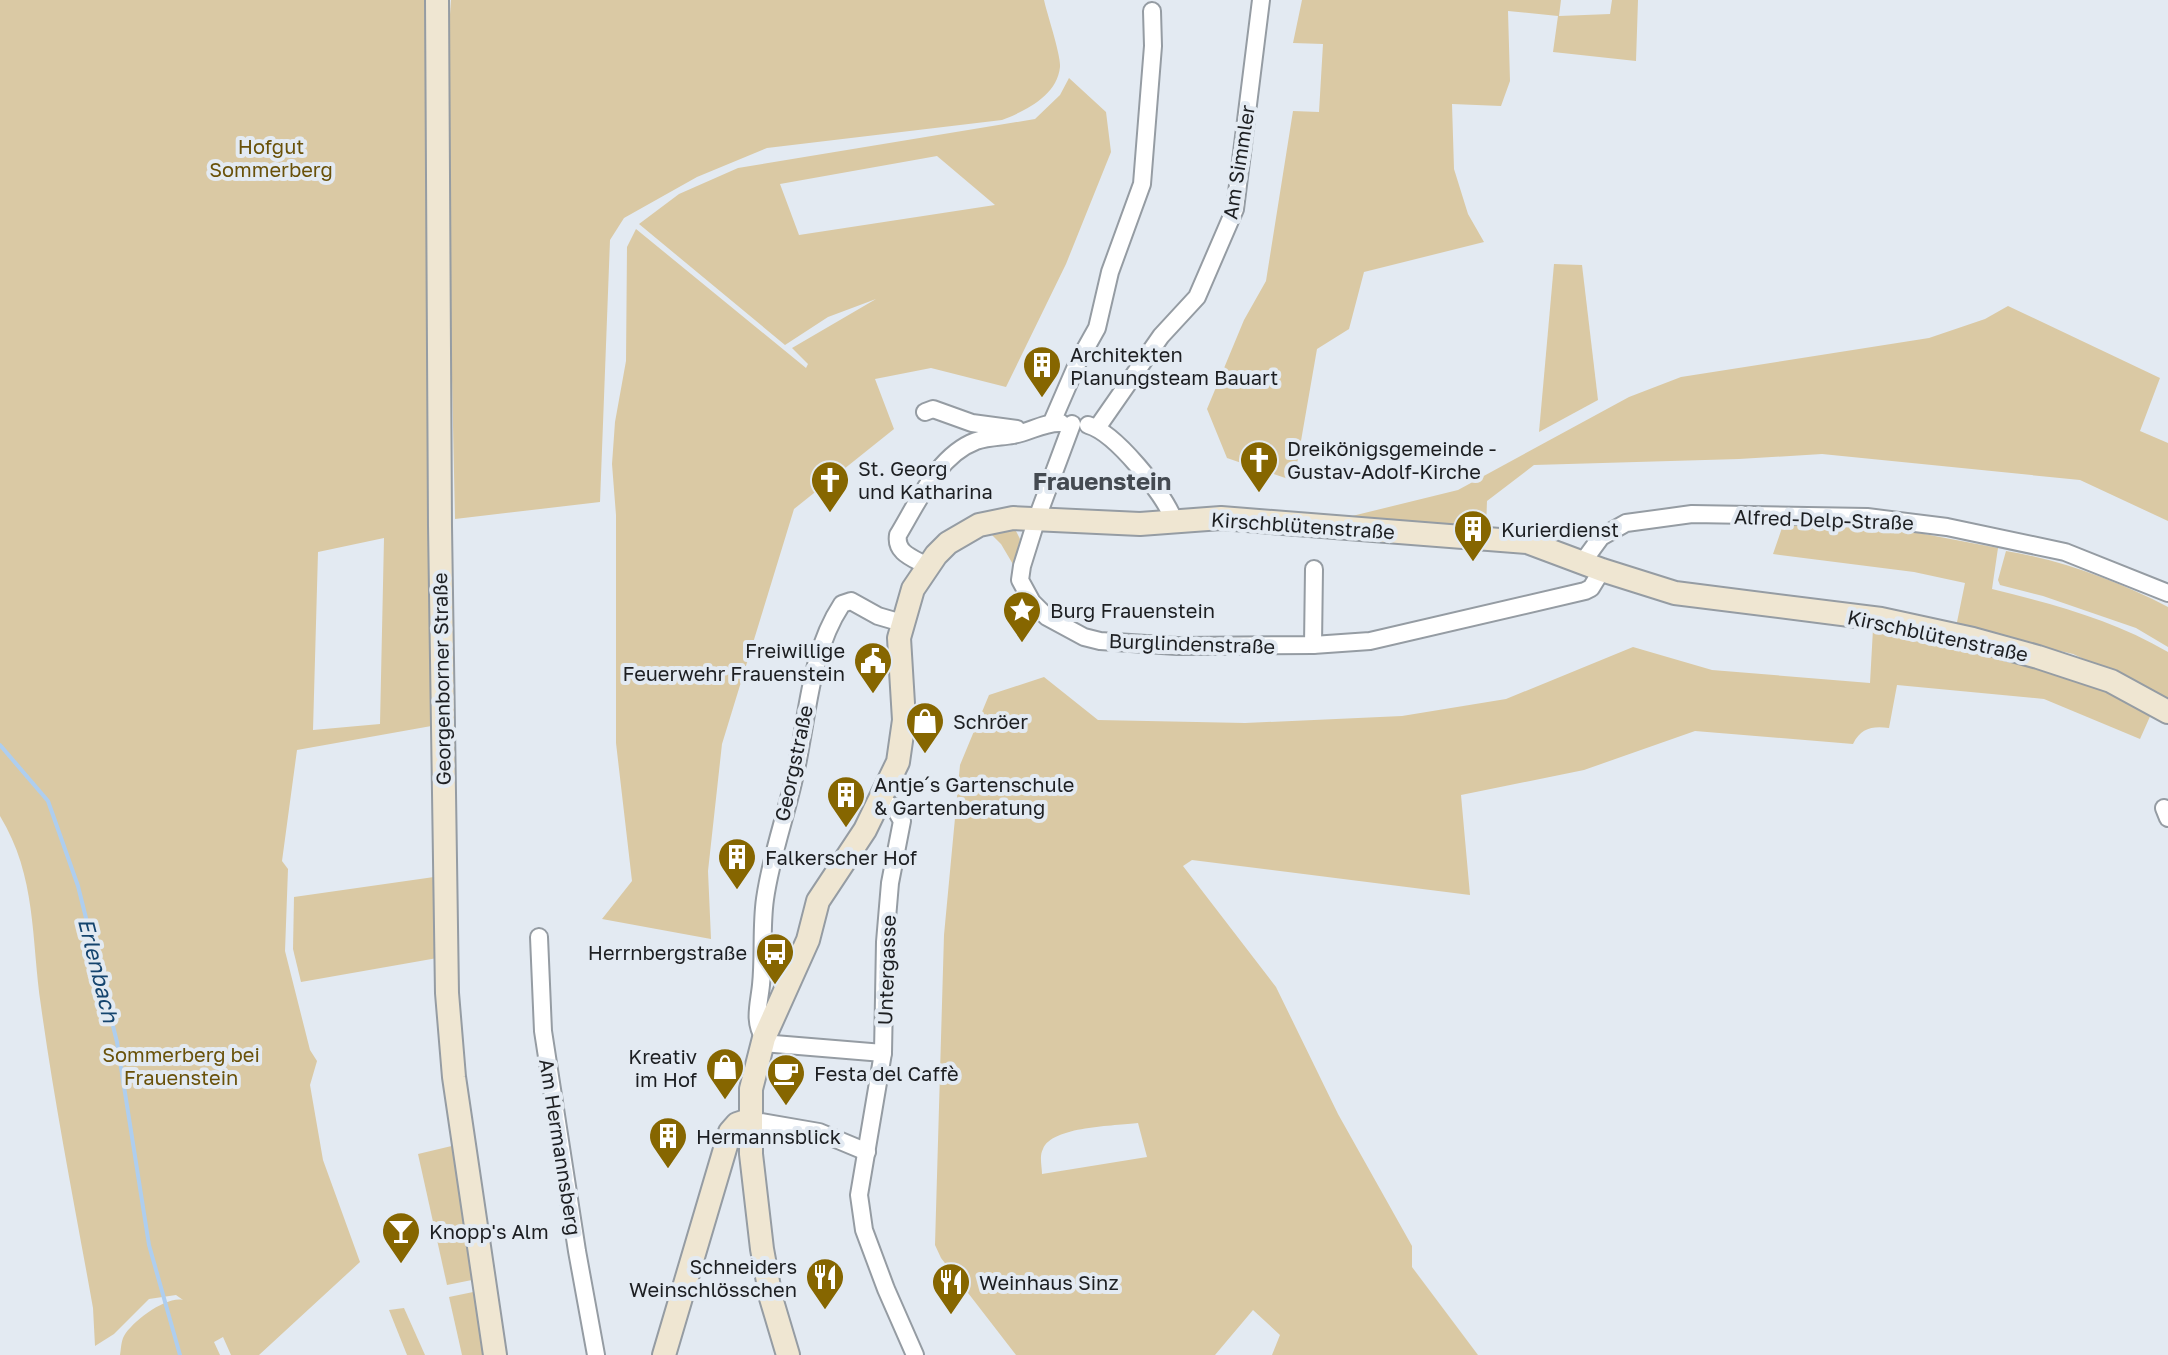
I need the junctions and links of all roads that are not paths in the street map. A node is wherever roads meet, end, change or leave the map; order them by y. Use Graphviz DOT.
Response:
graph roads {
  1 [pos="437,0"];
  2 [pos="1137,0"];
  3 [pos="1167,0"];
  4 [pos="1261,0"];
  5 [pos="1152,11"];
  6 [pos="925,412"];
  7 [pos="1052,422"];
  8 [pos="1072,424"];
  9 [pos="1097,428"];
  10 [pos="1026,431"];
  11 [pos="1037,518"];
  12 [pos="1174,520"];
  13 [pos="927,566"];
  14 [pos="1592,566"];
  15 [pos="1314,569"];
  16 [pos="2168,593"];
  17 [pos="902,623"];
  18 [pos="1313,645"];
  19 [pos="2168,712"];
  20 [pos="880,801"];
  21 [pos="539,937"];
  22 [pos="763,1041"];
  23 [pos="883,1053"];
  24 [pos="749,1120"];
  25 [pos="867,1152"];
  26 [pos="495,1355"];
  27 [pos="596,1355"];
  28 [pos="664,1355"];
  29 [pos="788,1355"];
  30 [pos="915,1355"];
  1 -- 26 [label="main road, Georgenborner Straße"];
  2 -- 5 [label="street"];
  3 -- 5 [label="street"];
  4 -- 9 [label="street, Am Simmler"];
  5 -- 7 [label="street"];
  6 -- 10 [label="street"];
  7 -- 8 [label="street"];
  7 -- 10 [label="street"];
  8 -- 9 [label="street"];
  8 -- 11 [label="street, Burglindenstraße"];
  9 -- 12 [label="street"];
  10 -- 13 [label="street"];
  11 -- 12 [label="main road, Kirschblütenstraße"];
  11 -- 13 [label="main road, Kirschblütenstraße"];
  11 -- 18 [label="street, Burglindenstraße"];
  12 -- 14 [label="main road, Kirschblütenstraße"];
  13 -- 17 [label="main road, Kirschblütenstraße"];
  14 -- 16 [label="street, Alfred-Delp-Straße"];
  14 -- 18 [label="street, Burglindenstraße"];
  14 -- 19 [label="main road, Kirschblütenstraße"];
  15 -- 18 [label="street"];
  17 -- 20 [label="main road, Kirschblütenstraße"];
  17 -- 22 [label="street, Georgstraße"];
  20 -- 22 [label="main road, Kirschblütenstraße"];
  20 -- 23 [label="street, Untergasse"];
  21 -- 27 [label="street, Am Hermannsberg"];
  22 -- 23 [label="street"];
  22 -- 24 [label="main road, Kirschblütenstraße"];
  23 -- 25 [label="street, Untergasse"];
  24 -- 25 [label="street"];
  24 -- 28 [label="main road"];
  24 -- 29 [label="main road, Kirschblütenstraße"];
  25 -- 30 [label="street"];
}
